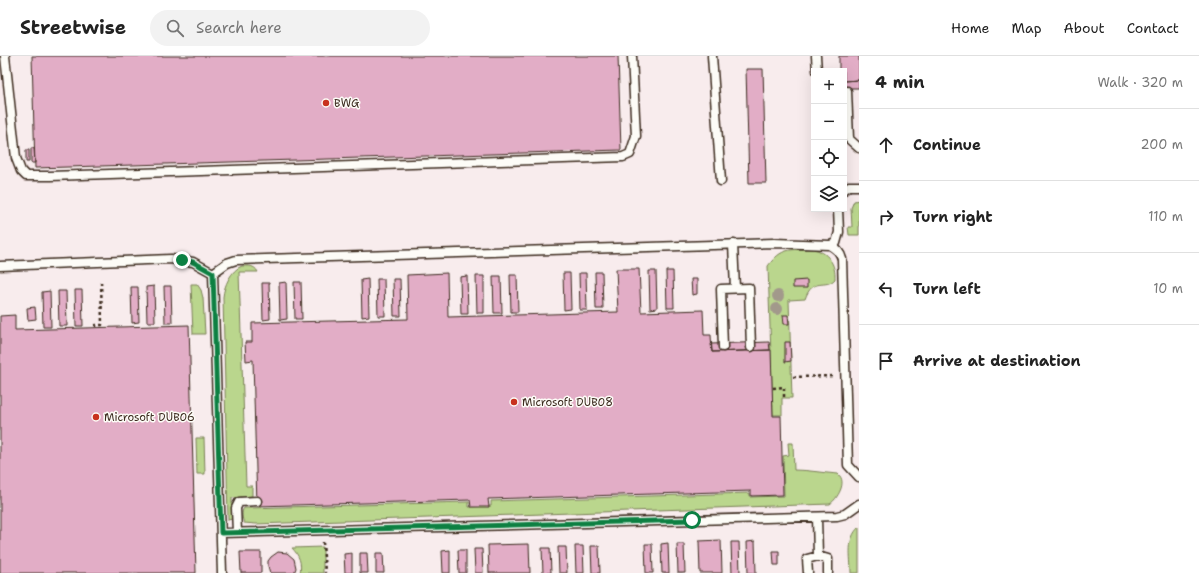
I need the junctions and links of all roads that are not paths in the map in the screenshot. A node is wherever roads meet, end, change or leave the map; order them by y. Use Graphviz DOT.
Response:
graph roads {
  1 [pos="4,56"];
  2 [pos="632,56"];
  3 [pos="712,56"];
  4 [pos="816,56"];
  5 [pos="817,68"];
  6 [pos="847,92"];
  7 [pos="859,148"];
  8 [pos="721,181"];
  9 [pos="859,186"];
  10 [pos="847,188"];
  11 [pos="838,212"];
  12 [pos="733,244"];
  13 [pos="830,245"];
  14 [pos="0,266"];
  15 [pos="213,273"];
  16 [pos="735,288"];
  17 [pos="751,347"];
  18 [pos="723,348"];
  19 [pos="859,477"];
  20 [pos="257,501"];
  21 [pos="859,504"];
  22 [pos="817,517"];
  23 [pos="237,532"];
  24 [pos="221,533"];
  25 [pos="818,556"];
  26 [pos="222,573"];
  27 [pos="808,573"];
  28 [pos="828,573"];
  1 -- 2 [label="lane"];
  3 -- 8 [label="lane"];
  4 -- 5 [label="lane"];
  6 -- 7 [label="lane"];
  9 -- 10 [label="lane"];
  11 -- 13 [label="lane"];
  12 -- 13 [label="lane"];
  12 -- 15 [label="lane"];
  12 -- 16 [label="lane"];
  13 -- 19 [label="lane"];
  14 -- 15 [label="lane"];
  15 -- 24 [label="lane"];
  16 -- 17 [label="lane"];
  16 -- 18 [label="lane"];
  20 -- 23 [label="lane"];
  21 -- 22 [label="lane"];
  22 -- 23 [label="lane"];
  22 -- 25 [label="lane"];
  23 -- 24 [label="lane"];
  24 -- 26 [label="lane"];
  25 -- 27 [label="lane"];
  25 -- 28 [label="lane"];
}
